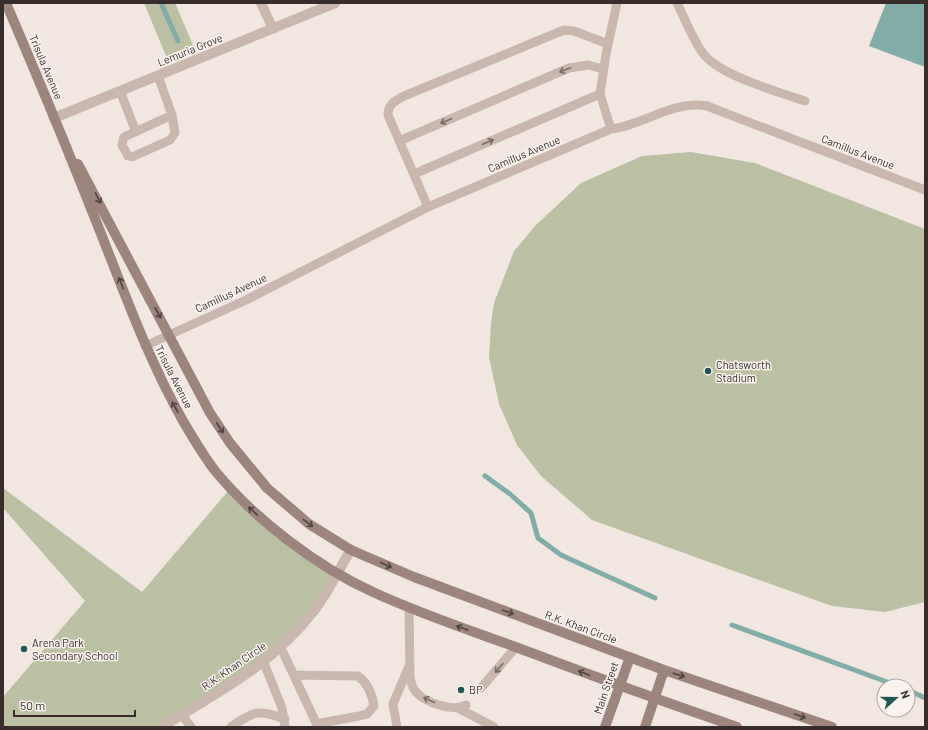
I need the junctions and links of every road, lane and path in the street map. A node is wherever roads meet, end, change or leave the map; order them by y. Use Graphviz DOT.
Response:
graph roads {
  1 [pos="6,3"];
  2 [pos="261,3"];
  3 [pos="335,3"];
  4 [pos="617,3"];
  5 [pos="677,3"];
  6 [pos="273,29"];
  7 [pos="608,44"];
  8 [pos="603,69"];
  9 [pos="158,76"];
  10 [pos="120,92"];
  11 [pos="600,94"];
  12 [pos="806,101"];
  13 [pos="172,115"];
  14 [pos="54,118"];
  15 [pos="611,129"];
  16 [pos="136,132"];
  17 [pos="64,141"];
  18 [pos="399,141"];
  19 [pos="414,174"];
  20 [pos="925,190"];
  21 [pos="428,207"];
  22 [pos="170,334"];
  23 [pos="145,346"];
  24 [pos="350,550"];
  25 [pos="336,573"];
  26 [pos="409,608"];
  27 [pos="516,647"];
  28 [pos="281,648"];
  29 [pos="630,657"];
  30 [pos="264,663"];
  31 [pos="410,663"];
  32 [pos="664,670"];
  33 [pos="294,675"];
  34 [pos="621,687"];
  35 [pos="481,688"];
  36 [pos="655,698"];
  37 [pos="182,715"];
  38 [pos="285,723"];
  39 [pos="317,725"];
  40 [pos="163,727"];
  41 [pos="191,727"];
  42 [pos="231,727"];
  43 [pos="397,727"];
  44 [pos="494,727"];
  45 [pos="605,727"];
  46 [pos="645,727"];
  47 [pos="736,727"];
  48 [pos="832,727"];
  1 -- 14 [label="street, Trisula Avenue"];
  2 -- 6 [label="street"];
  3 -- 6 [label="street, Lemuria Grove"];
  4 -- 7 [label="lane"];
  5 -- 12 [label="lane"];
  6 -- 9 [label="street, Lemuria Grove"];
  7 -- 8 [label="lane"];
  7 -- 18 [label="lane"];
  8 -- 11 [label="lane"];
  8 -- 18 [label="lane, one-way"];
  9 -- 10 [label="street, Lemuria Grove"];
  9 -- 13 [label="lane"];
  10 -- 14 [label="street, Lemuria Grove"];
  10 -- 16 [label="lane"];
  11 -- 15 [label="lane"];
  19 -- 11 [label="lane, one-way"];
  13 -- 16 [label="lane"];
  13 -- 16 [label="lane"];
  14 -- 17 [label="street, Trisula Avenue"];
  15 -- 20 [label="lane, Camillus Avenue"];
  15 -- 21 [label="lane, Camillus Avenue"];
  17 -- 22 [label="street, Trisula Avenue, one-way"];
  23 -- 17 [label="street, Trisula Avenue, one-way"];
  18 -- 19 [label="lane"];
  19 -- 21 [label="lane"];
  21 -- 22 [label="lane, Camillus Avenue"];
  22 -- 23 [label="lane, Camillus Avenue"];
  22 -- 24 [label="street, Trisula Avenue, one-way"];
  25 -- 23 [label="street, Trisula Avenue, one-way"];
  24 -- 25 [label="street, R.K. Khan Circle"];
  24 -- 29 [label="street, R.K. Khan Circle, one-way"];
  25 -- 26 [label="street"];
  25 -- 28 [label="street, R.K. Khan Circle"];
  27 -- 26 [label="street, one-way"];
  26 -- 31 [label="lane"];
  34 -- 27 [label="street, one-way"];
  27 -- 35 [label="lane, one-way"];
  28 -- 30 [label="street, R.K. Khan Circle"];
  28 -- 33 [label="lane"];
  29 -- 32 [label="street, R.K. Khan Circle"];
  29 -- 34 [label="street, Main Street"];
  30 -- 37 [label="street, R.K. Khan Circle"];
  30 -- 38 [label="lane"];
  31 -- 43 [label="lane"];
  44 -- 31 [label="lane, one-way"];
  32 -- 36 [label="street"];
  32 -- 48 [label="street, R.K. Khan Circle, one-way"];
  33 -- 39 [label="lane"];
  33 -- 39 [label="lane"];
  34 -- 36 [label="street"];
  34 -- 45 [label="street, Main Street"];
  36 -- 46 [label="street"];
  36 -- 47 [label="street"];
  37 -- 40 [label="street, R.K. Khan Circle"];
  37 -- 41 [label="lane"];
  38 -- 42 [label="lane"];
}
